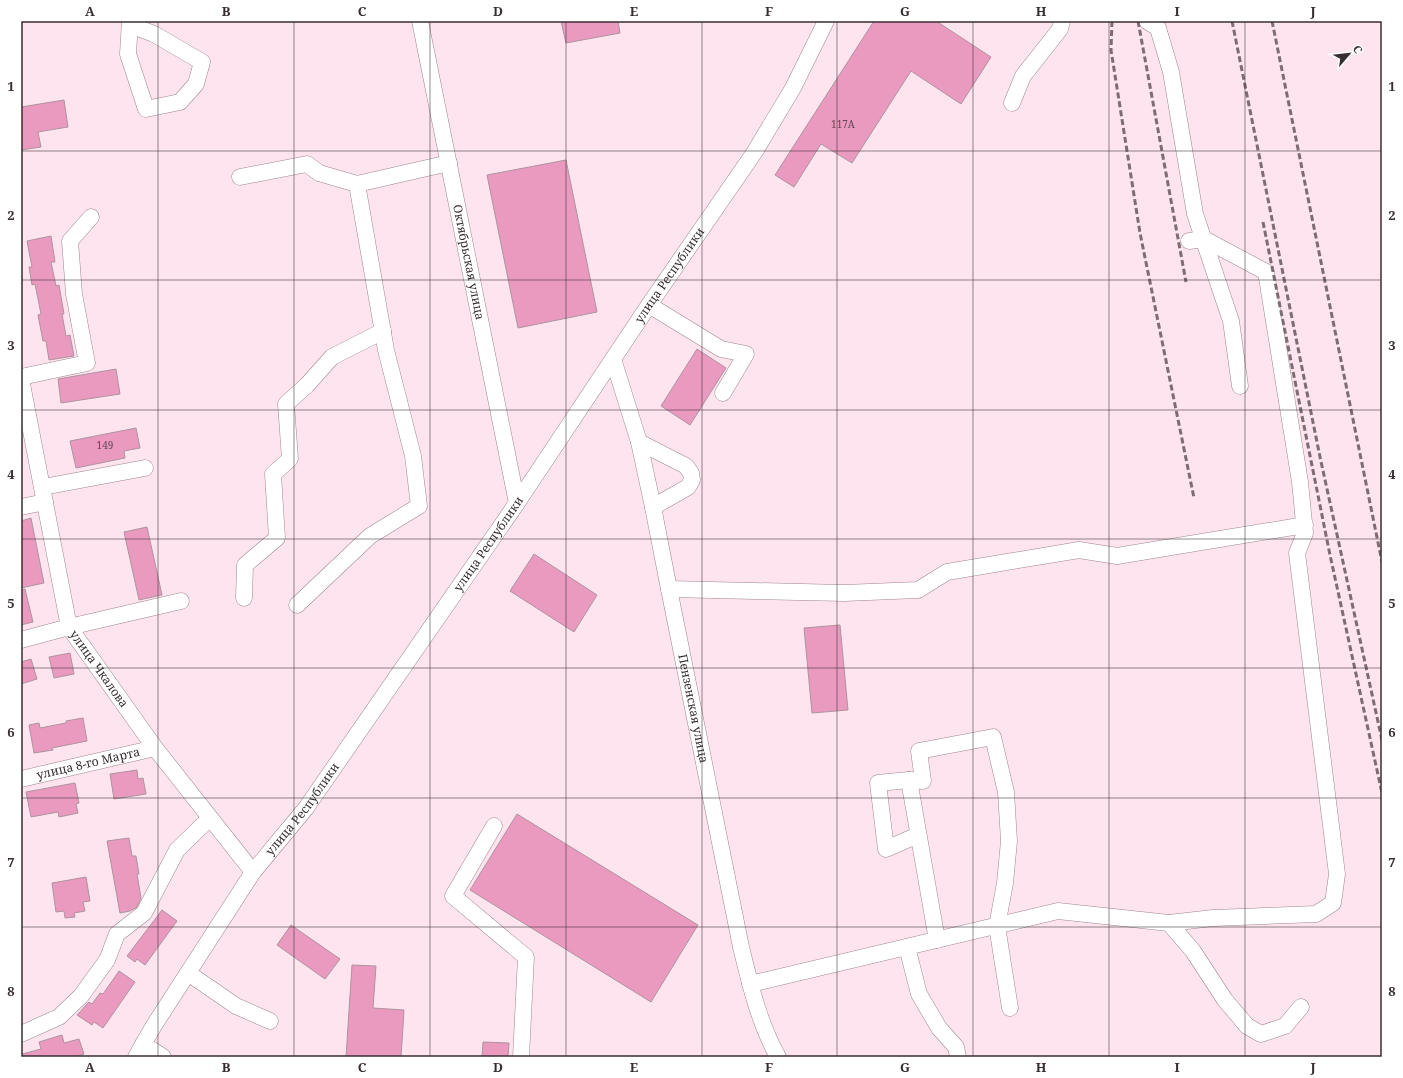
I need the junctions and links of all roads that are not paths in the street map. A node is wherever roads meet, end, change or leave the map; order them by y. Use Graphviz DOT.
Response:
graph roads {
  1 [pos="420,21"];
  2 [pos="826,21"];
  3 [pos="1062,21"];
  4 [pos="1147,21"];
  5 [pos="130,23"];
  6 [pos="1012,103"];
  7 [pos="449,163"];
  8 [pos="240,177"];
  9 [pos="357,184"];
  10 [pos="91,217"];
  11 [pos="1196,240"];
  12 [pos="649,305"];
  13 [pos="383,332"];
  14 [pos="613,360"];
  15 [pos="21,378"];
  16 [pos="1240,386"];
  17 [pos="722,393"];
  18 [pos="639,442"];
  19 [pos="145,468"];
  20 [pos="44,494"];
  21 [pos="517,503"];
  22 [pos="21,507"];
  23 [pos="653,507"];
  24 [pos="1304,525"];
  25 [pos="669,589"];
  26 [pos="244,598"];
  27 [pos="181,601"];
  28 [pos="297,605"];
  29 [pos="70,627"];
  30 [pos="21,640"];
  31 [pos="155,748"];
  32 [pos="21,779"];
  33 [pos="908,780"];
  34 [pos="210,818"];
  35 [pos="494,826"];
  36 [pos="918,835"];
  37 [pos="253,872"];
  38 [pos="1169,923"];
  39 [pos="997,926"];
  40 [pos="937,940"];
  41 [pos="907,947"];
  42 [pos="188,973"];
  43 [pos="750,984"];
  44 [pos="1301,1007"];
  45 [pos="1010,1008"];
  46 [pos="270,1021"];
  47 [pos="21,1034"];
  48 [pos="139,1051"];
  49 [pos="163,1057"];
  50 [pos="520,1057"];
  51 [pos="778,1057"];
  52 [pos="958,1057"];
  1 -- 7 [label="street, Октябрьская улица"];
  2 -- 12 [label="street, улица Республики"];
  3 -- 6 [label="street"];
  4 -- 11 [label="street"];
  5 -- 5 [label="street"];
  7 -- 9 [label="street"];
  7 -- 21 [label="street, Октябрьская улица"];
  8 -- 9 [label="street"];
  9 -- 13 [label="street"];
  10 -- 15 [label="street"];
  11 -- 16 [label="street"];
  11 -- 24 [label="street"];
  12 -- 14 [label="street, улица Республики"];
  12 -- 17 [label="street"];
  13 -- 26 [label="street"];
  13 -- 28 [label="street"];
  14 -- 18 [label="street, Пензенская улица"];
  14 -- 21 [label="street, улица Республики"];
  15 -- 20 [label="street, улица Чкалова"];
  18 -- 23 [label="street, Пензенская улица"];
  18 -- 23 [label="street"];
  19 -- 20 [label="street"];
  20 -- 22 [label="street"];
  20 -- 29 [label="street, улица Чкалова"];
  21 -- 37 [label="street, улица Республики"];
  23 -- 25 [label="street, Пензенская улица"];
  24 -- 25 [label="street"];
  24 -- 38 [label="street"];
  25 -- 43 [label="street, Пензенская улица"];
  27 -- 29 [label="street"];
  29 -- 30 [label="street"];
  29 -- 31 [label="street, улица Чкалова"];
  31 -- 32 [label="street, улица 8-го Марта"];
  31 -- 34 [label="street, улица Чкалова"];
  33 -- 36 [label="street"];
  33 -- 36 [label="street"];
  33 -- 39 [label="street"];
  34 -- 37 [label="street, улица Чкалова"];
  34 -- 47 [label="street"];
  35 -- 50 [label="street"];
  36 -- 40 [label="street"];
  37 -- 42 [label="street, улица Республики"];
  38 -- 39 [label="street"];
  38 -- 44 [label="street"];
  39 -- 40 [label="street"];
  39 -- 45 [label="street"];
  40 -- 41 [label="street"];
  41 -- 43 [label="street"];
  41 -- 52 [label="street"];
  42 -- 46 [label="street"];
  42 -- 48 [label="street, улица Республики"];
  43 -- 51 [label="street, Пензенская улица"];
  48 -- 49 [label="street"];
}
